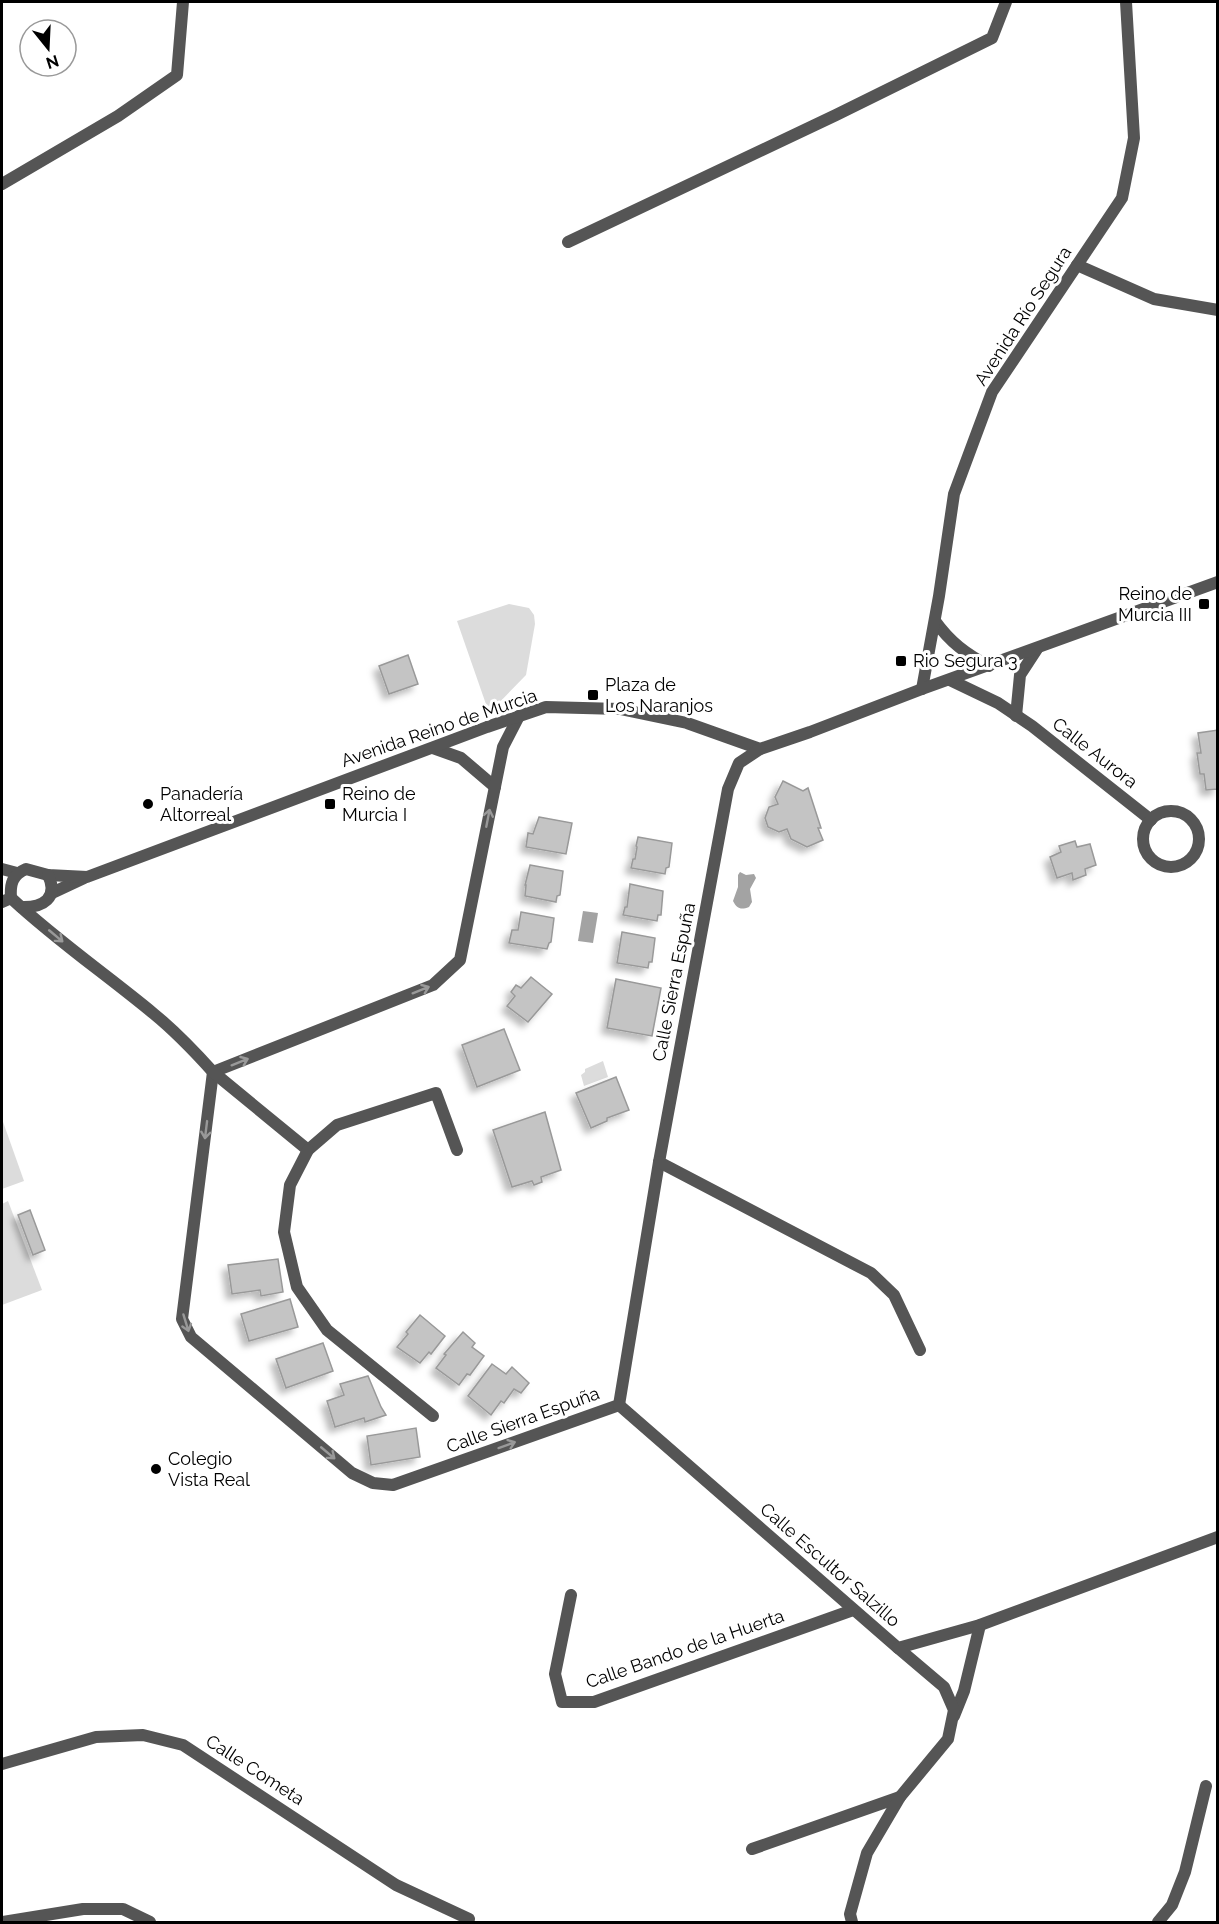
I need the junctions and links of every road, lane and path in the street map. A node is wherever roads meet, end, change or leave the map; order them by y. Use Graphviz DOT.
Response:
graph roads {
  1 [pos="183,2"];
  2 [pos="1006,2"];
  3 [pos="1126,2"];
  4 [pos="2,184"];
  5 [pos="568,242"];
  6 [pos="1077,265"];
  7 [pos="1218,310"];
  8 [pos="1218,582"];
  9 [pos="935,621"];
  10 [pos="1037,649"];
  11 [pos="989,666"];
  12 [pos="950,681"];
  13 [pos="922,689"];
  14 [pos="519,716"];
  15 [pos="1016,716"];
  16 [pos="433,748"];
  17 [pos="760,749"];
  18 [pos="495,787"];
  19 [pos="1151,820"];
  20 [pos="2,869"];
  21 [pos="17,873"];
  22 [pos="48,875"];
  23 [pos="87,877"];
  24 [pos="52,892"];
  25 [pos="6,900"];
  26 [pos="21,907"];
  27 [pos="213,1072"];
  28 [pos="308,1150"];
  29 [pos="458,1150"];
  30 [pos="659,1162"];
  31 [pos="920,1350"];
  32 [pos="619,1406"];
  33 [pos="433,1416"];
  34 [pos="1218,1538"];
  35 [pos="572,1594"];
  36 [pos="853,1610"];
  37 [pos="980,1625"];
  38 [pos="898,1648"];
  39 [pos="951,1722"];
  40 [pos="2,1764"];
  41 [pos="1206,1786"];
  42 [pos="900,1797"];
  43 [pos="752,1849"];
  44 [pos="469,1919"];
  45 [pos="3,1923"];
  46 [pos="150,1923"];
  47 [pos="852,1923"];
  48 [pos="1158,1923"];
  1 -- 4 [label="street"];
  2 -- 5 [label="street"];
  3 -- 6 [label="street, Avenida Río Segura"];
  6 -- 7 [label="street"];
  6 -- 9 [label="street, Avenida Río Segura"];
  8 -- 10 [label="street"];
  9 -- 11 [label="street"];
  9 -- 13 [label="street, Avenida Río Segura"];
  10 -- 11 [label="street"];
  10 -- 15 [label="street"];
  11 -- 12 [label="street"];
  12 -- 13 [label="street"];
  12 -- 15 [label="street, Calle Aurora"];
  13 -- 17 [label="street"];
  14 -- 16 [label="street, Avenida Reino de Murcia"];
  14 -- 17 [label="street, Avenida Reino de Murcia"];
  14 -- 18 [label="street"];
  15 -- 19 [label="street, Calle Aurora"];
  16 -- 18 [label="street"];
  16 -- 23 [label="street, Avenida Reino de Murcia"];
  17 -- 30 [label="street, Calle Sierra Espuña"];
  27 -- 18 [label="street, one-way"];
  19 -- 19 [label="street"];
  20 -- 21 [label="street, Avenida Reino de Murcia"];
  21 -- 22 [label="street, Avenida Reino de Murcia"];
  21 -- 25 [label="street"];
  22 -- 23 [label="street, Avenida Reino de Murcia"];
  22 -- 24 [label="street"];
  23 -- 24 [label="street, Avenida Reino de Murcia"];
  24 -- 26 [label="street, Avenida Reino de Murcia"];
  25 -- 26 [label="street"];
  26 -- 27 [label="street, one-way"];
  27 -- 28 [label="street"];
  27 -- 32 [label="street, Calle Sierra Espuña, one-way"];
  28 -- 29 [label="street"];
  28 -- 33 [label="street"];
  30 -- 31 [label="street"];
  30 -- 32 [label="street, Calle Sierra Espuña"];
  32 -- 36 [label="street, Calle Escultor Salzillo"];
  34 -- 37 [label="street, Calle Escultor Salzillo"];
  35 -- 36 [label="street, Calle Bando de la Huerta"];
  36 -- 38 [label="street, Calle Escultor Salzillo"];
  37 -- 38 [label="street, Calle Escultor Salzillo"];
  37 -- 39 [label="street"];
  38 -- 39 [label="street"];
  39 -- 42 [label="street"];
  40 -- 44 [label="street, Calle Cometa"];
  41 -- 48 [label="street"];
  42 -- 43 [label="street"];
  42 -- 47 [label="street"];
  45 -- 46 [label="street"];
}
